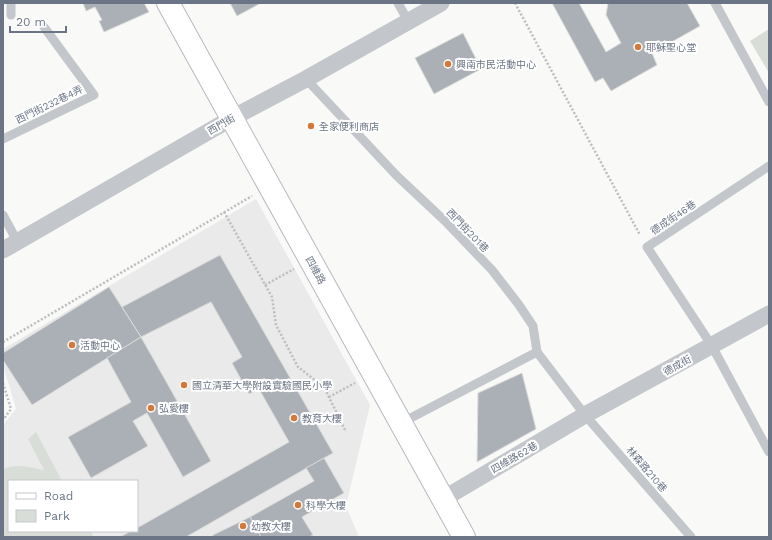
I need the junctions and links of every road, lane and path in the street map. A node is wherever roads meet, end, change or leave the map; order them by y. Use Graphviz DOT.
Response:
graph roads {
  1 [pos="11,3"];
  2 [pos="168,3"];
  3 [pos="398,3"];
  4 [pos="441,3"];
  5 [pos="515,3"];
  6 [pos="714,3"];
  7 [pos="11,15"];
  8 [pos="408,21"];
  9 [pos="44,27"];
  10 [pos="306,79"];
  11 [pos="769,102"];
  12 [pos="232,118"];
  13 [pos="3,139"];
  14 [pos="769,166"];
  15 [pos="269,185"];
  16 [pos="224,212"];
  17 [pos="3,215"];
  18 [pos="10,246"];
  19 [pos="647,247"];
  20 [pos="310,260"];
  21 [pos="265,285"];
  22 [pos="769,314"];
  23 [pos="3,342"];
  24 [pos="712,346"];
  25 [pos="537,352"];
  26 [pos="373,373"];
  27 [pos="3,383"];
  28 [pos="329,397"];
  29 [pos="585,415"];
  30 [pos="3,420"];
  31 [pos="400,423"];
  32 [pos="346,432"];
  33 [pos="769,452"];
  34 [pos="442,499"];
  35 [pos="464,537"];
  36 [pos="691,537"];
  1 -- 7 [label="lane"];
  2 -- 12 [label="street, 四維路"];
  3 -- 8 [label="lane"];
  4 -- 8 [label="street, 西門街"];
  5 -- 19 [label="path"];
  6 -- 11 [label="lane"];
  8 -- 10 [label="street, 西門街"];
  9 -- 13 [label="lane, 西門街232巷4弄"];
  10 -- 12 [label="street, 西門街"];
  10 -- 25 [label="lane, 西門街201巷"];
  12 -- 15 [label="street, 四維路"];
  12 -- 18 [label="street, 西門街"];
  14 -- 19 [label="lane, 德成街46巷"];
  15 -- 16 [label="path"];
  15 -- 20 [label="street, 四維路"];
  16 -- 21 [label="path"];
  16 -- 23 [label="path"];
  17 -- 18 [label="lane"];
  19 -- 24 [label="lane, 德成街46巷"];
  20 -- 21 [label="path"];
  20 -- 26 [label="street, 四維路"];
  21 -- 28 [label="path"];
  22 -- 24 [label="street, 德成街"];
  24 -- 29 [label="street, 德成街"];
  24 -- 33 [label="lane, 德成街46巷"];
  25 -- 29 [label="lane, 西門街201巷"];
  25 -- 31 [label="lane"];
  26 -- 28 [label="path"];
  26 -- 31 [label="street, 四維路"];
  27 -- 30 [label="path"];
  28 -- 32 [label="path"];
  29 -- 34 [label="street, 四維路62巷"];
  29 -- 36 [label="lane, 林森路210巷"];
  31 -- 34 [label="street, 四維路"];
  34 -- 35 [label="street, 四維路"];
}
